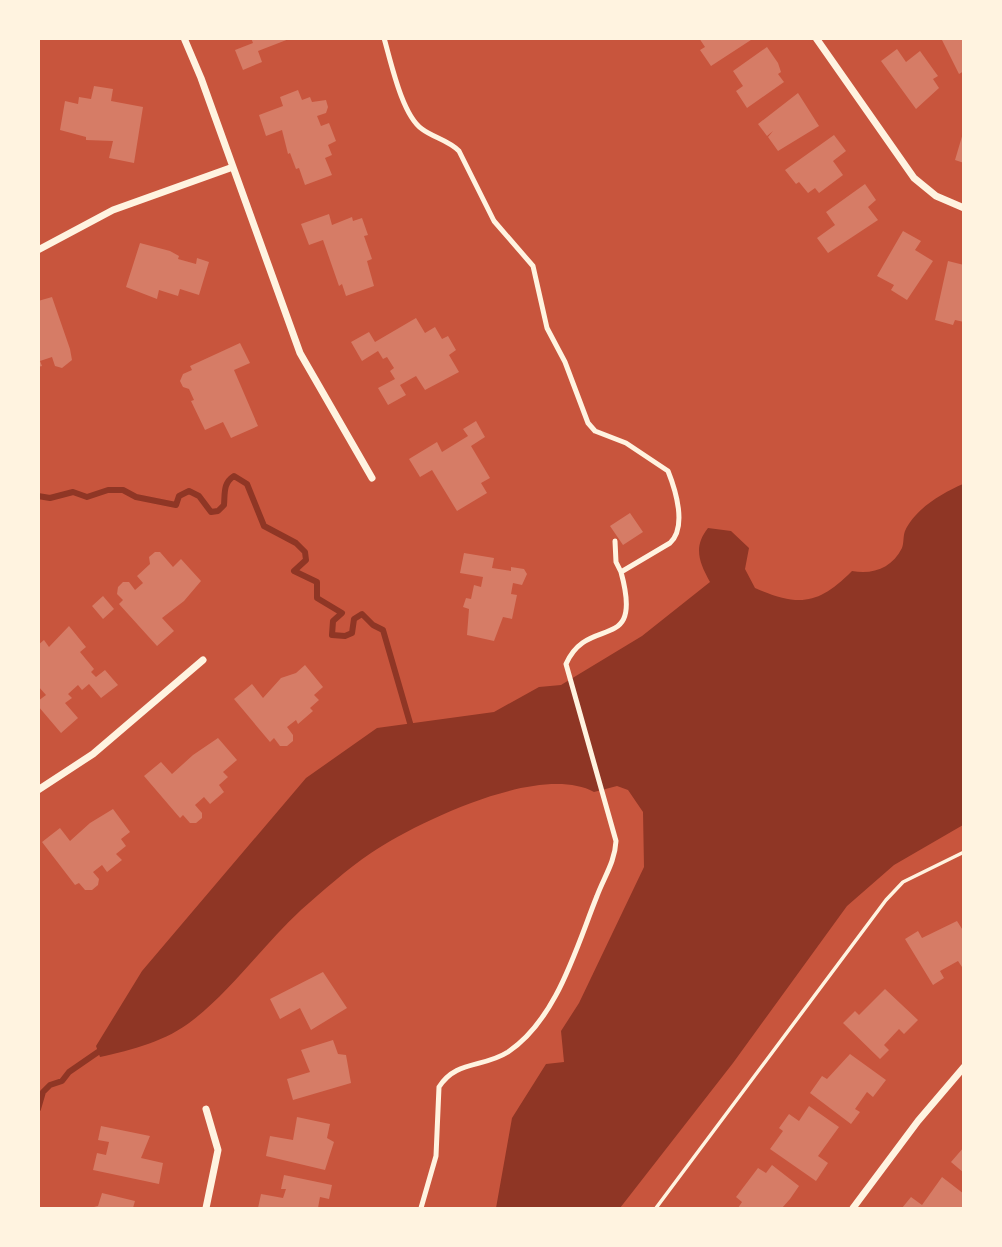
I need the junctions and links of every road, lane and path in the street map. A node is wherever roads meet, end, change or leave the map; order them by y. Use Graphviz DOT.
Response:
graph roads {
  1 [pos="184,38"];
  2 [pos="384,38"];
  3 [pos="820,40"];
  4 [pos="233,167"];
  5 [pos="964,208"];
  6 [pos="38,250"];
  7 [pos="372,478"];
  8 [pos="615,541"];
  9 [pos="621,572"];
  10 [pos="203,660"];
  11 [pos="38,790"];
  12 [pos="964,852"];
  13 [pos="964,1067"];
  14 [pos="206,1109"];
  15 [pos="206,1209"];
  16 [pos="421,1209"];
  17 [pos="656,1209"];
  18 [pos="853,1209"];
  1 -- 4 [label="street"];
  2 -- 9 [label="lane"];
  3 -- 5 [label="street"];
  4 -- 6 [label="street"];
  4 -- 7 [label="street"];
  8 -- 9 [label="lane"];
  9 -- 16 [label="lane"];
  10 -- 11 [label="street"];
  12 -- 17 [label="path"];
  13 -- 18 [label="street"];
  14 -- 15 [label="street"];
}
